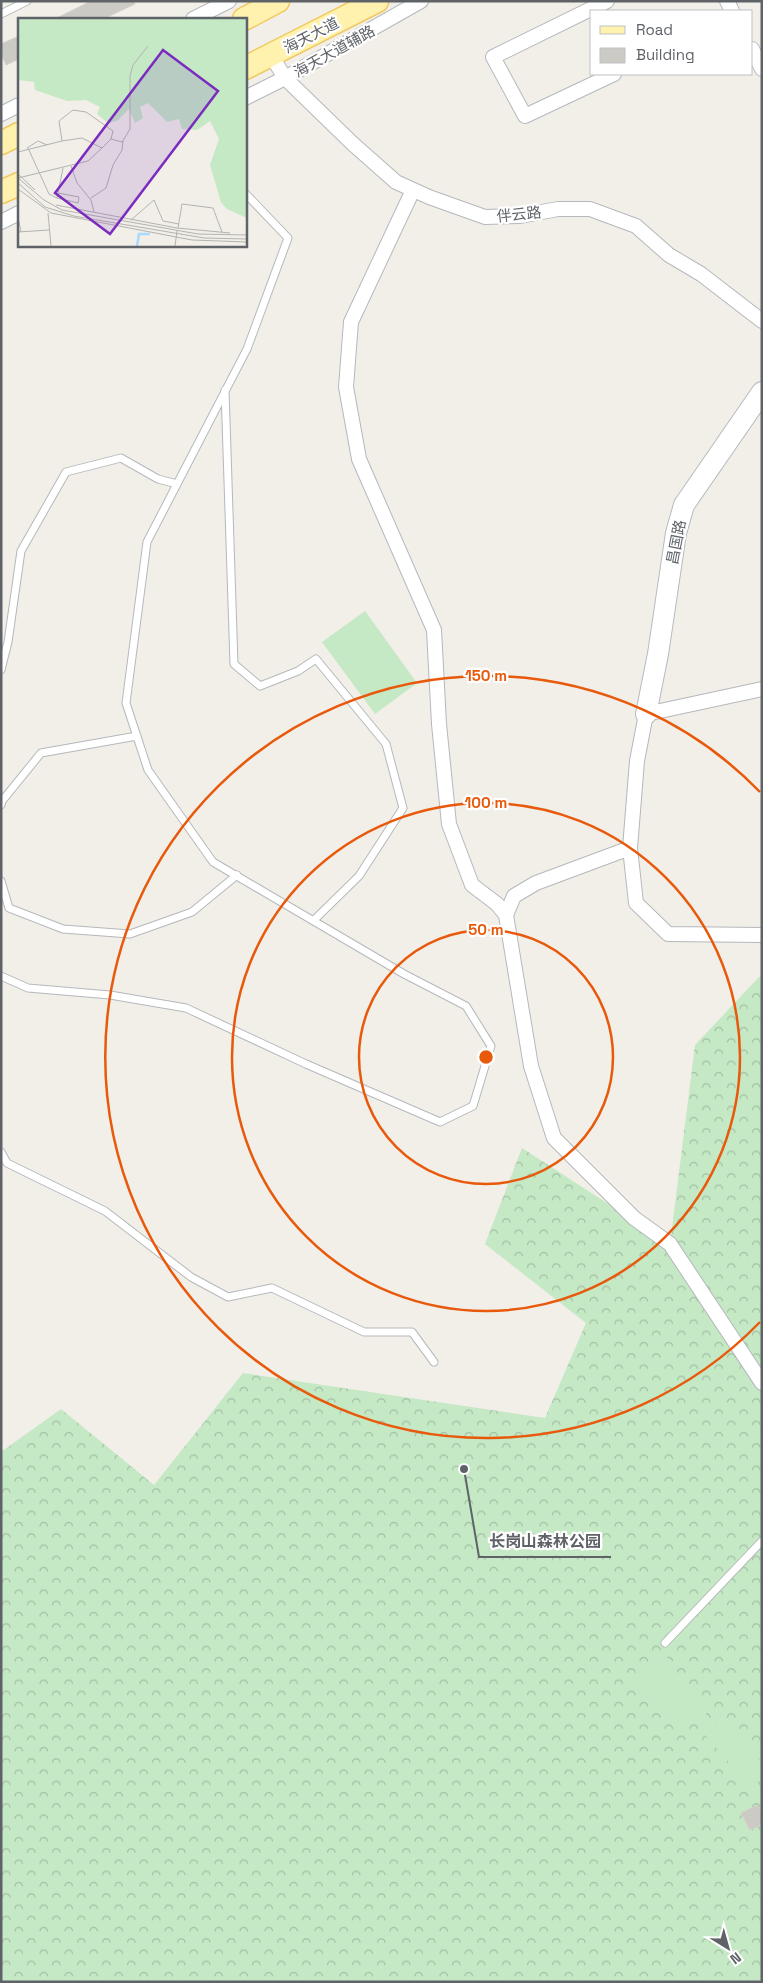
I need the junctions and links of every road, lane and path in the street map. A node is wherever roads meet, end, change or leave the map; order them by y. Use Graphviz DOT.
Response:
graph roads {
  1 [pos="27,1"];
  2 [pos="229,1"];
  3 [pos="278,1"];
  4 [pos="377,1"];
  5 [pos="422,1"];
  6 [pos="607,1"];
  7 [pos="1,14"];
  8 [pos="195,18"];
  9 [pos="246,18"];
  10 [pos="753,51"];
  11 [pos="271,55"];
  12 [pos="246,68"];
  13 [pos="762,69"];
  14 [pos="612,75"];
  15 [pos="285,78"];
  16 [pos="246,98"];
  17 [pos="18,106"];
  18 [pos="1,114"];
  19 [pos="18,134"];
  20 [pos="1,143"];
  21 [pos="18,184"];
  22 [pos="413,190"];
  23 [pos="1,192"];
  24 [pos="246,194"];
  25 [pos="18,214"];
  26 [pos="1,222"];
  27 [pos="762,321"];
  28 [pos="225,389"];
  29 [pos="762,392"];
  30 [pos="177,484"];
  31 [pos="1,670"];
  32 [pos="762,689"];
  33 [pos="646,714"];
  34 [pos="137,736"];
  35 [pos="1,805"];
  36 [pos="630,848"];
  37 [pos="237,876"];
  38 [pos="1,881"];
  39 [pos="506,915"];
  40 [pos="314,920"];
  41 [pos="762,935"];
  42 [pos="1,976"];
  43 [pos="1,1152"];
  44 [pos="434,1362"];
  45 [pos="762,1383"];
  46 [pos="762,1541"];
  47 [pos="665,1643"];
  1 -- 7 [label="lane"];
  2 -- 8 [label="street"];
  3 -- 9 [label="main road"];
  4 -- 11 [label="main road, 海天大道"];
  5 -- 15 [label="street, 海天大道辅路"];
  6 -- 14 [label="street"];
  10 -- 13 [label="street"];
  11 -- 12 [label="main road, 海天大道"];
  11 -- 15 [label="street, 伴云路"];
  15 -- 16 [label="street, 海天大道辅路"];
  15 -- 22 [label="street, 伴云路"];
  17 -- 18 [label="street"];
  19 -- 20 [label="main road"];
  21 -- 23 [label="main road"];
  22 -- 27 [label="street, 伴云路"];
  22 -- 39 [label="street"];
  24 -- 28 [label="lane"];
  25 -- 26 [label="street"];
  28 -- 30 [label="lane"];
  28 -- 40 [label="lane"];
  29 -- 33 [label="main road, 昌国路"];
  30 -- 31 [label="lane"];
  30 -- 34 [label="lane"];
  32 -- 33 [label="street"];
  33 -- 36 [label="street"];
  34 -- 35 [label="lane"];
  34 -- 37 [label="lane"];
  36 -- 39 [label="street"];
  36 -- 41 [label="street"];
  37 -- 38 [label="lane"];
  37 -- 40 [label="lane"];
  39 -- 45 [label="street"];
  40 -- 42 [label="lane"];
  43 -- 44 [label="lane"];
  46 -- 47 [label="lane"];
}
